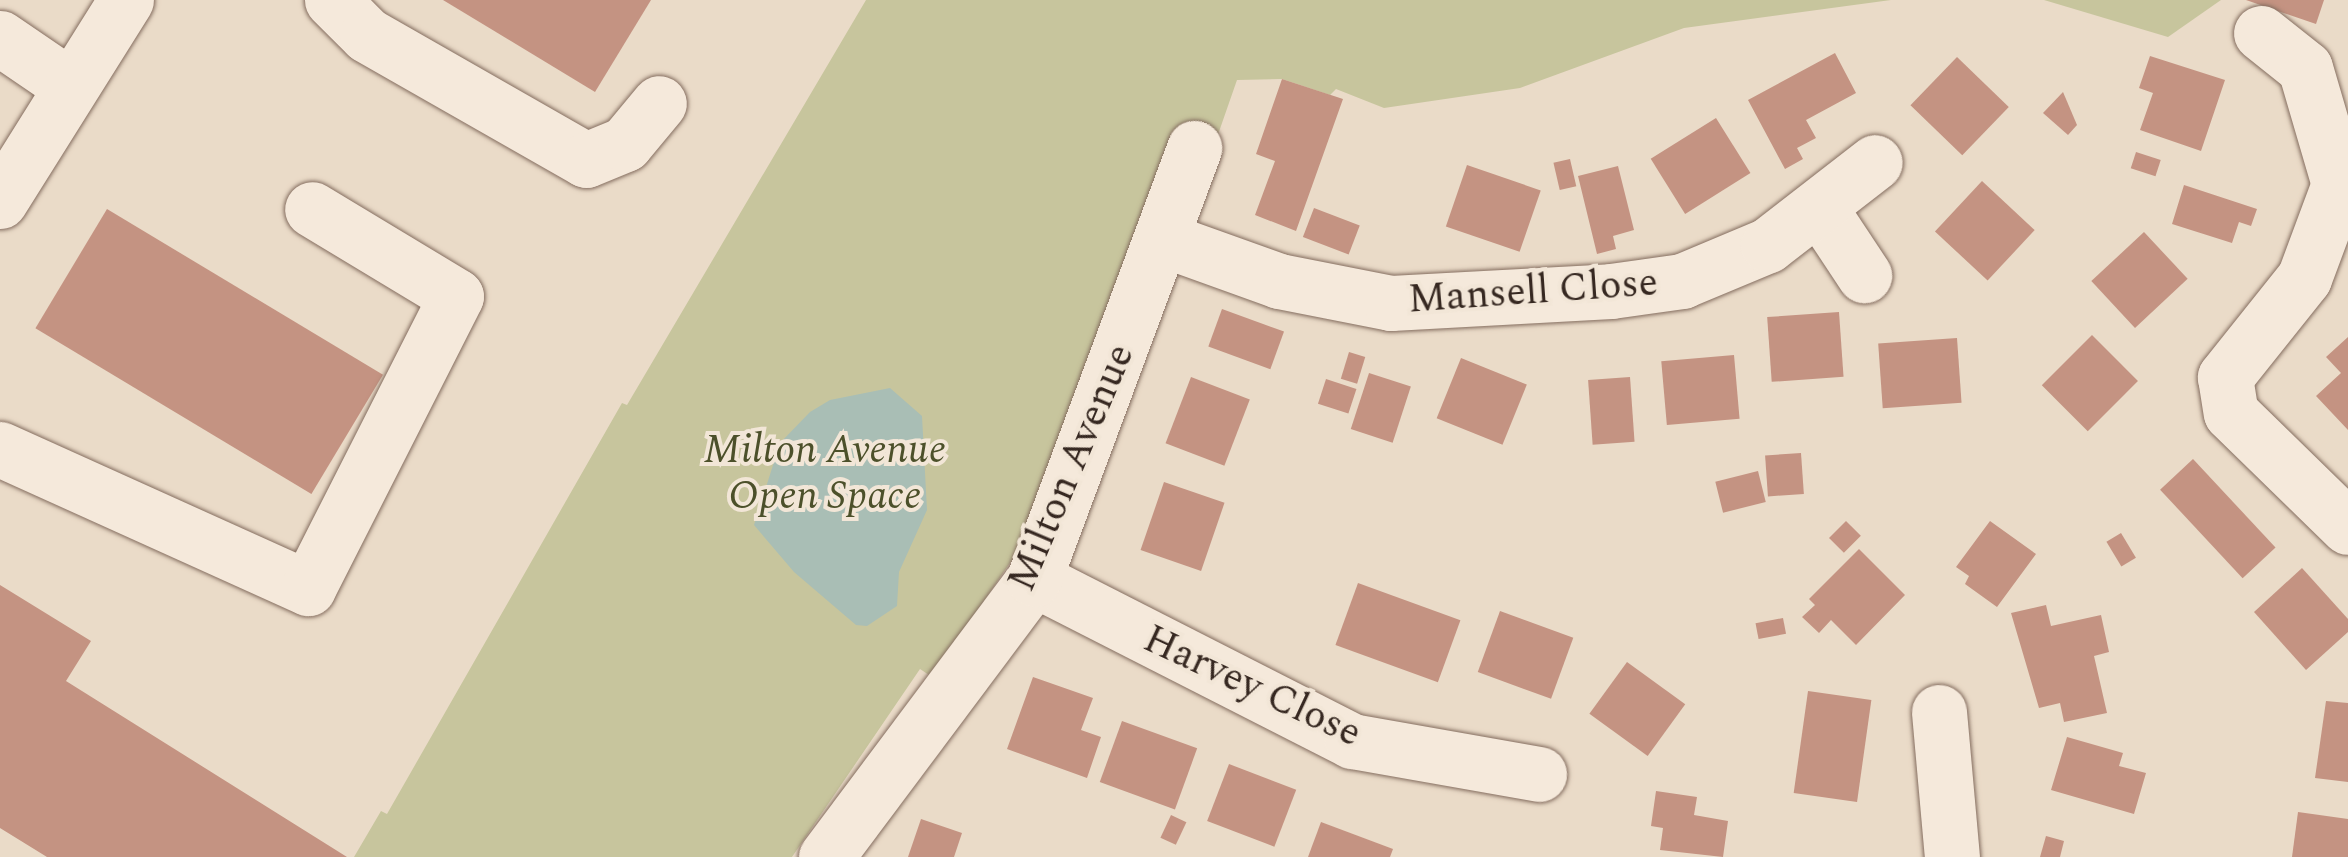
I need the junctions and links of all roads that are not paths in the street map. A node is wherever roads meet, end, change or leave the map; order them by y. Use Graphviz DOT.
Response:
graph roads {
  1 [pos="126,0"];
  2 [pos="335,6"];
  3 [pos="2262,34"];
  4 [pos="0,38"];
  5 [pos="69,85"];
  6 [pos="659,104"];
  7 [pos="1194,148"];
  8 [pos="1875,162"];
  9 [pos="2343,185"];
  10 [pos="0,201"];
  11 [pos="1819,207"];
  12 [pos="312,208"];
  13 [pos="1164,240"];
  14 [pos="1864,275"];
  15 [pos="0,449"];
  16 [pos="2348,527"];
  17 [pos="1034,579"];
  18 [pos="1939,712"];
  19 [pos="1539,774"];
  20 [pos="826,857"];
  21 [pos="1952,857"];
  1 -- 5 [label="street"];
  2 -- 6 [label="street"];
  3 -- 9 [label="street"];
  4 -- 5 [label="street"];
  5 -- 10 [label="street"];
  7 -- 13 [label="street, Milton Avenue"];
  8 -- 11 [label="street, Mansell Close"];
  9 -- 16 [label="street"];
  11 -- 13 [label="street, Mansell Close"];
  11 -- 14 [label="street"];
  12 -- 15 [label="street"];
  13 -- 17 [label="street, Milton Avenue"];
  17 -- 19 [label="street, Harvey Close"];
  17 -- 20 [label="street, Milton Avenue"];
  18 -- 21 [label="street"];
}
